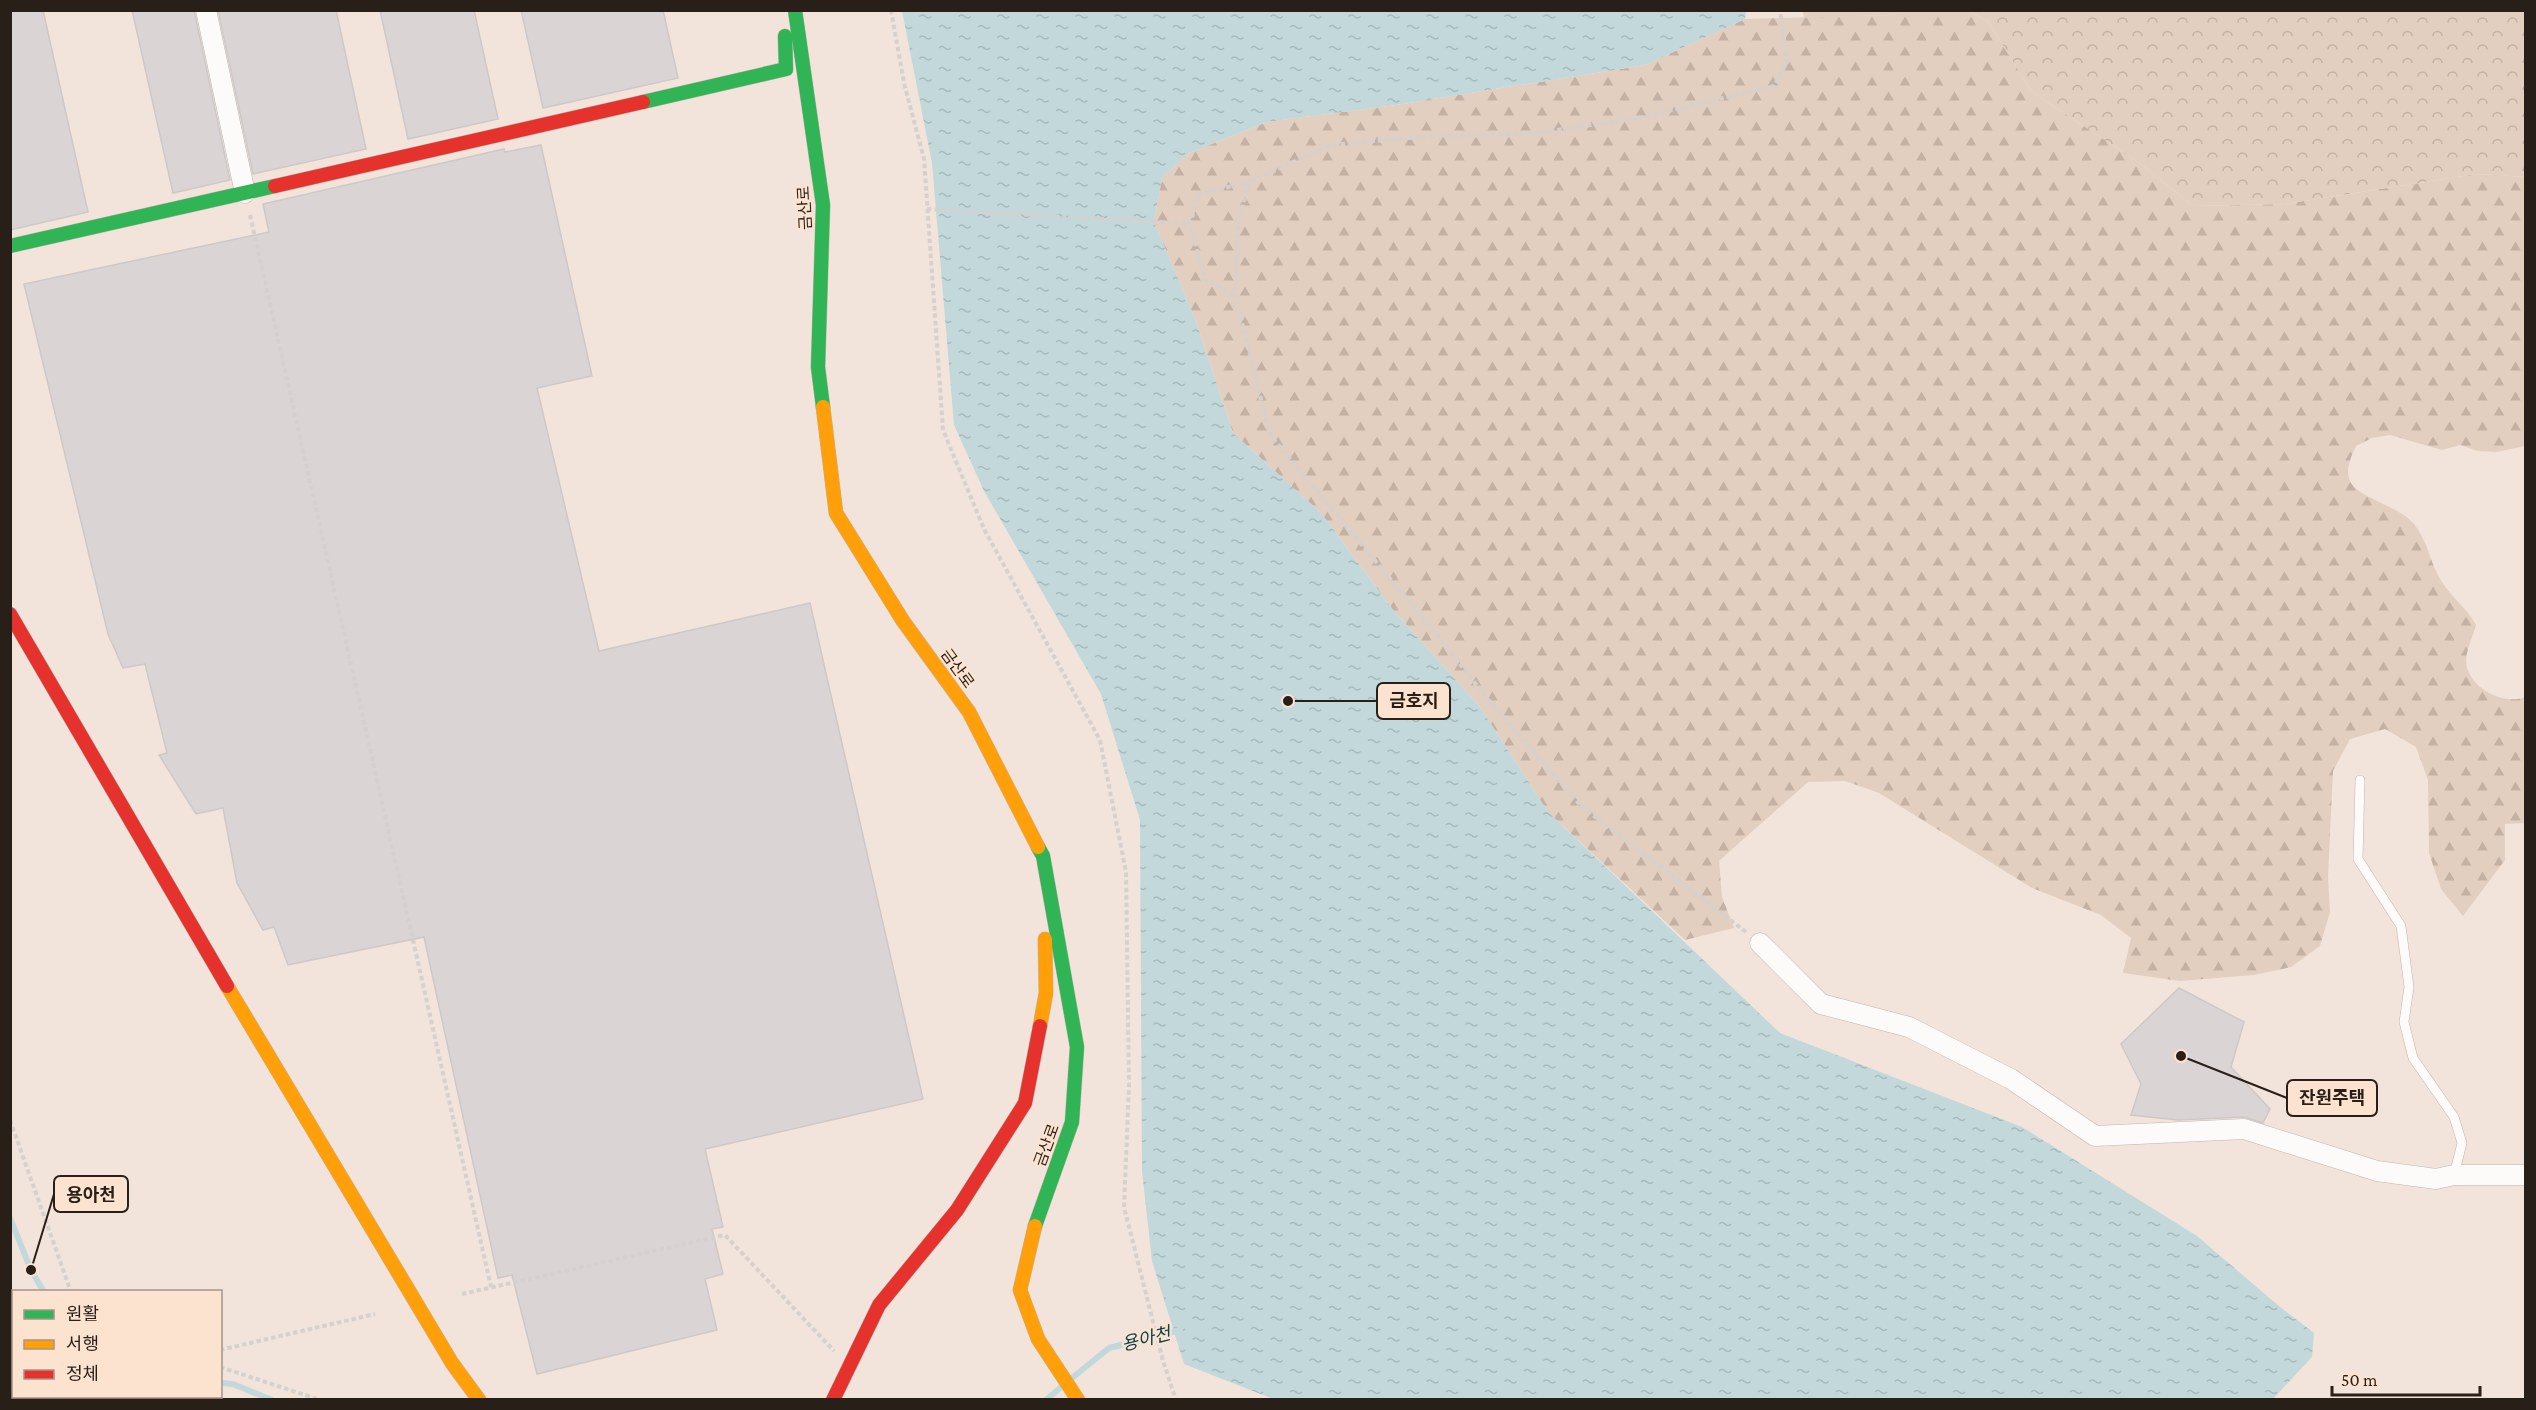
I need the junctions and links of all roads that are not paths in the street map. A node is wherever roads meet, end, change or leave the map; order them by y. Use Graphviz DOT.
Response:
graph roads {
  1 [pos="206,10"];
  2 [pos="783,10"];
  3 [pos="795,10"];
  4 [pos="245,193"];
  5 [pos="10,246"];
  6 [pos="10,614"];
  7 [pos="2360,780"];
  8 [pos="1043,856"];
  9 [pos="1760,942"];
  10 [pos="2454,1175"];
  11 [pos="2526,1175"];
  12 [pos="479,1400"];
  13 [pos="833,1400"];
  14 [pos="1078,1400"];
  1 -- 4 [label="street"];
  2 -- 4 [label="street"];
  3 -- 8 [label="street, 금산로"];
  4 -- 5 [label="street"];
  6 -- 12 [label="street"];
  7 -- 10 [label="lane"];
  8 -- 13 [label="street"];
  8 -- 14 [label="street, 금산로"];
  9 -- 10 [label="street"];
  10 -- 11 [label="street"];
}
